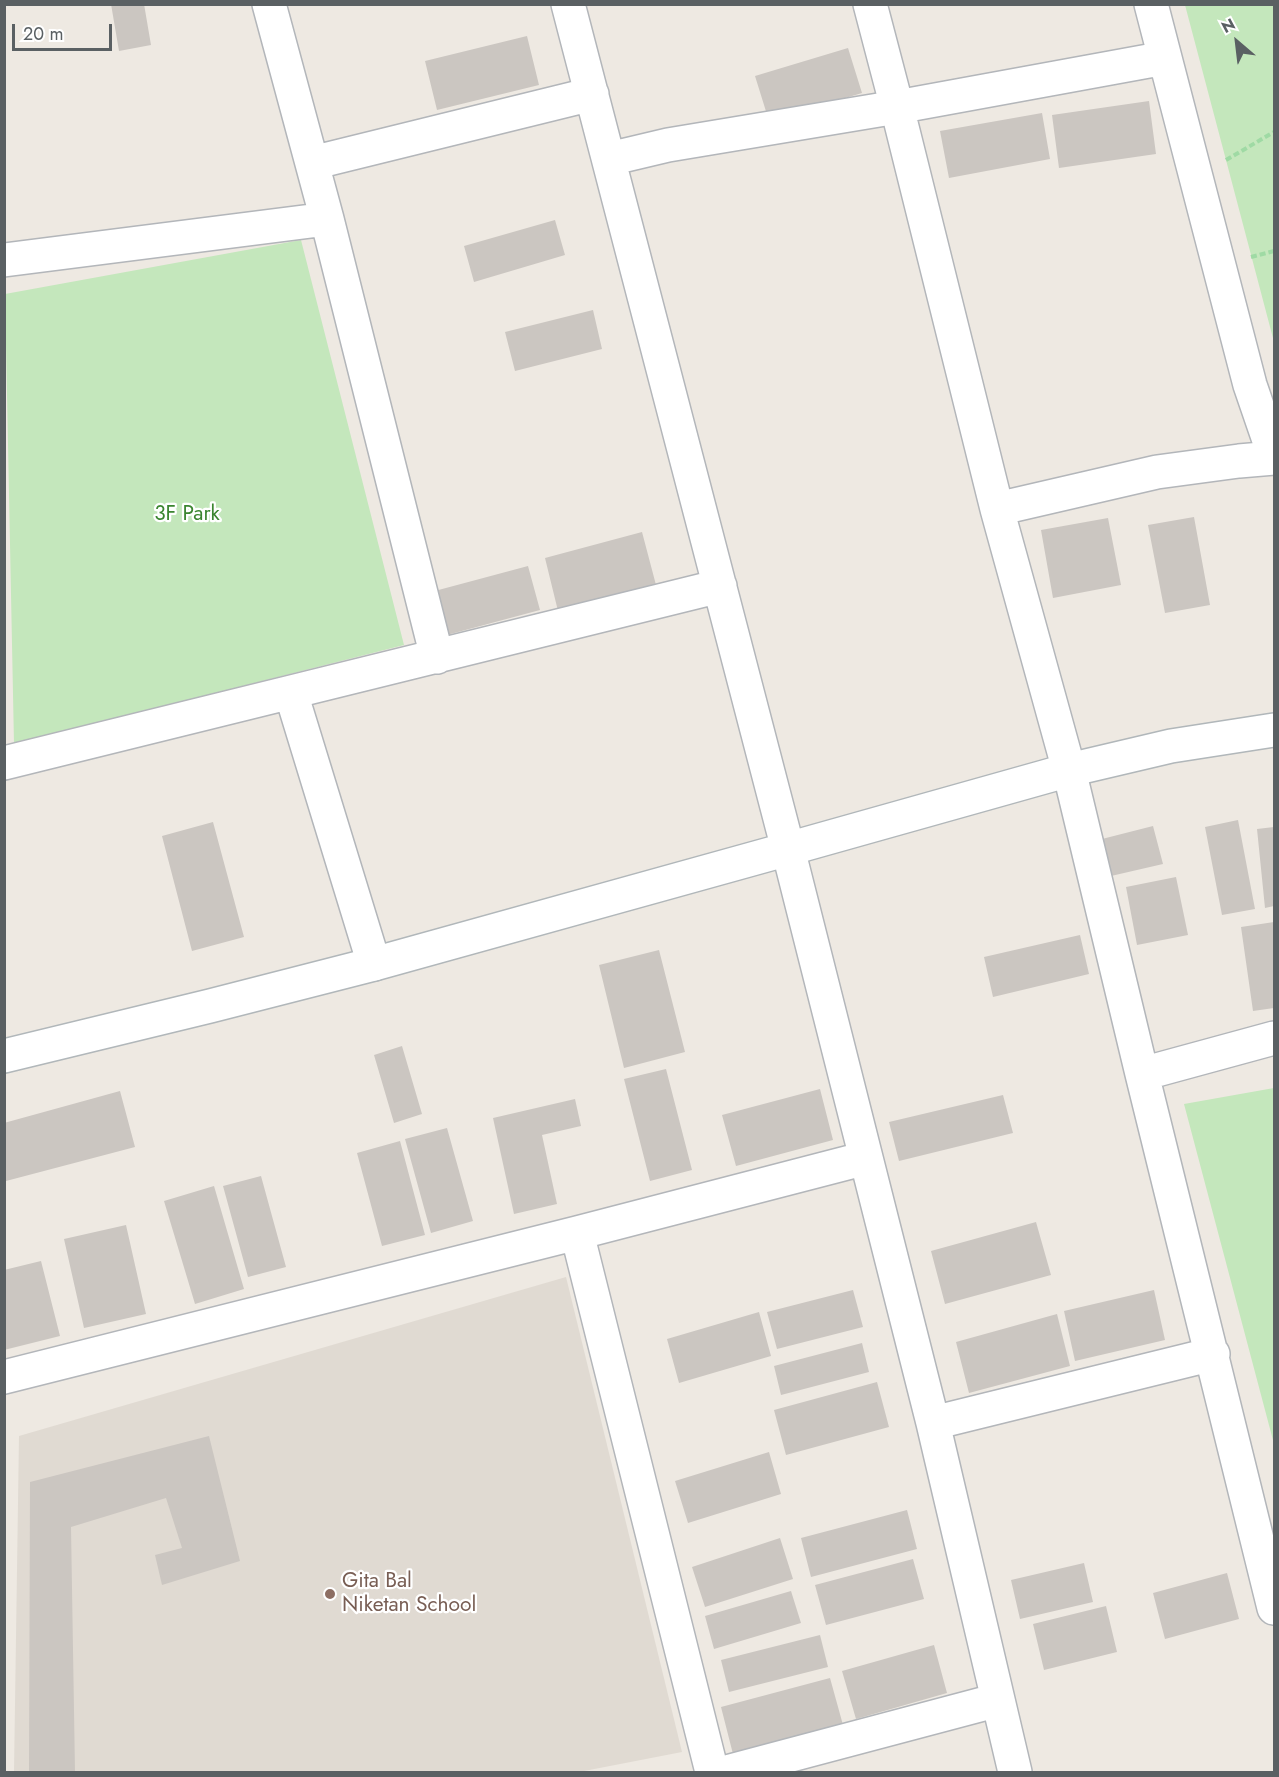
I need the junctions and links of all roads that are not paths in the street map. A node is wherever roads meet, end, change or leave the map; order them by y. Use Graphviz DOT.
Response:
graph roads {
  1 [pos="269,4"];
  2 [pos="568,4"];
  3 [pos="870,4"];
  4 [pos="1151,4"];
  5 [pos="1165,58"];
  6 [pos="592,94"];
  7 [pos="897,107"];
  8 [pos="609,159"];
  9 [pos="312,163"];
  10 [pos="327,219"];
  11 [pos="4,260"];
  12 [pos="1275,456"];
  13 [pos="997,509"];
  14 [pos="720,586"];
  15 [pos="436,657"];
  16 [pos="291,693"];
  17 [pos="1275,730"];
  18 [pos="4,763"];
  19 [pos="1069,770"];
  20 [pos="788,849"];
  21 [pos="374,964"];
  22 [pos="1275,1038"];
  23 [pos="4,1056"];
  24 [pos="1142,1074"];
  25 [pos="866,1158"];
  26 [pos="577,1233"];
  27 [pos="1212,1354"];
  28 [pos="4,1377"];
  29 [pos="933,1423"];
  30 [pos="1275,1608"];
  31 [pos="998,1700"];
  32 [pos="712,1773"];
  33 [pos="727,1773"];
  34 [pos="1015,1773"];
  1 -- 9 [label="street"];
  2 -- 6 [label="street"];
  3 -- 7 [label="street"];
  4 -- 5 [label="street"];
  5 -- 7 [label="street"];
  5 -- 12 [label="street"];
  6 -- 8 [label="street"];
  6 -- 9 [label="street"];
  7 -- 8 [label="street"];
  7 -- 13 [label="street"];
  8 -- 14 [label="street"];
  9 -- 10 [label="street"];
  10 -- 11 [label="street"];
  10 -- 15 [label="street"];
  12 -- 13 [label="street"];
  13 -- 19 [label="street"];
  14 -- 15 [label="street"];
  14 -- 20 [label="street"];
  15 -- 16 [label="street"];
  16 -- 18 [label="street"];
  16 -- 21 [label="street"];
  17 -- 19 [label="street"];
  19 -- 20 [label="street"];
  19 -- 24 [label="street"];
  20 -- 21 [label="street"];
  20 -- 25 [label="street"];
  21 -- 23 [label="street"];
  22 -- 24 [label="street"];
  24 -- 27 [label="street"];
  25 -- 26 [label="street"];
  25 -- 29 [label="street"];
  26 -- 28 [label="street"];
  26 -- 32 [label="street"];
  27 -- 29 [label="street"];
  27 -- 30 [label="street"];
  29 -- 31 [label="street"];
  31 -- 33 [label="street"];
  31 -- 34 [label="street"];
}
